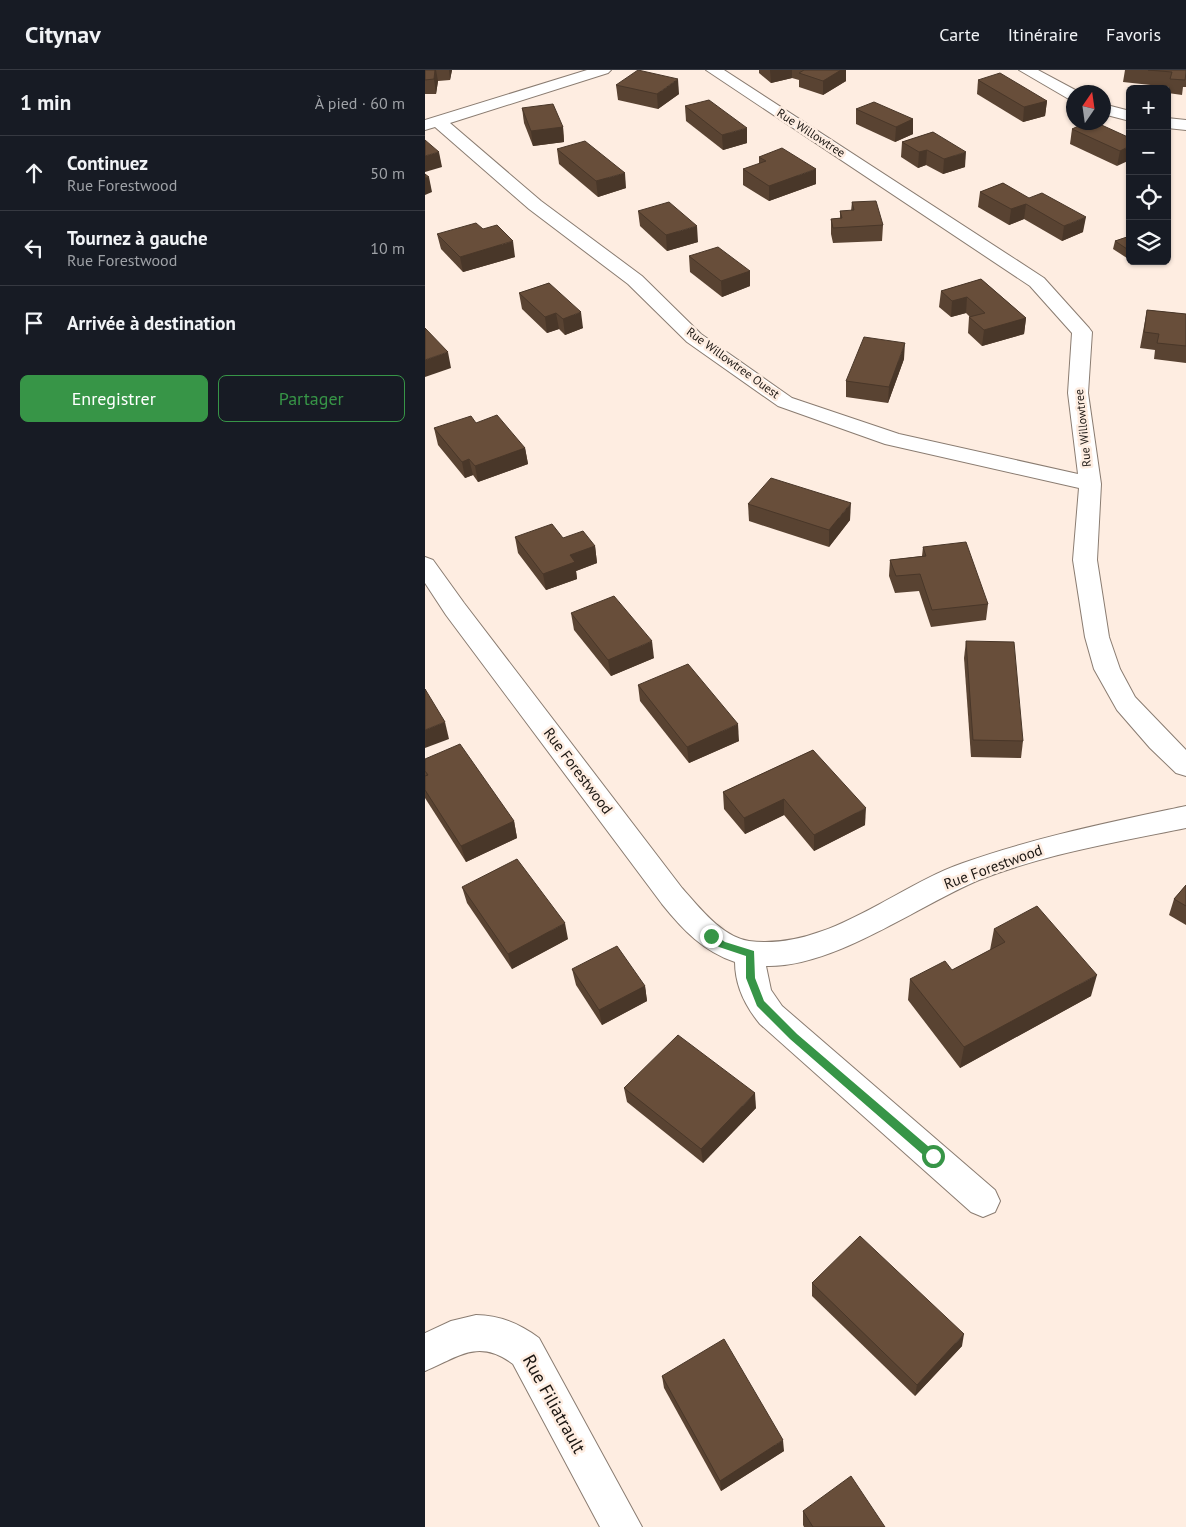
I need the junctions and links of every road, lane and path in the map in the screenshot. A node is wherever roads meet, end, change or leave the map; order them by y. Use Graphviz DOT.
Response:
graph roads {
  1 [pos="603,70"];
  2 [pos="715,70"];
  3 [pos="1027,70"];
  4 [pos="529,74"];
  5 [pos="547,86"];
  6 [pos="1066,91"];
  7 [pos="1111,111"];
  8 [pos="1126,115"];
  9 [pos="1171,123"];
  10 [pos="432,124"];
  11 [pos="1186,125"];
  12 [pos="1090,484"];
  13 [pos="425,565"];
  14 [pos="1186,766"];
  15 [pos="1186,817"];
  16 [pos="751,954"];
  17 [pos="983,1201"];
  18 [pos="425,1352"];
  19 [pos="621,1527"];
  1 -- 5 [label="street"];
  2 -- 12 [label="street, Rue Willowtree"];
  3 -- 6 [label="street"];
  4 -- 5 [label="street"];
  5 -- 10 [label="street"];
  7 -- 8 [label="street"];
  9 -- 11 [label="street"];
  10 -- 12 [label="street, Rue Willowtree Ouest"];
  12 -- 14 [label="street, Rue Willowtree"];
  13 -- 16 [label="street, Rue Forestwood"];
  15 -- 16 [label="street, Rue Forestwood"];
  16 -- 17 [label="street"];
  18 -- 19 [label="street, Rue Filiatrault"];
}
